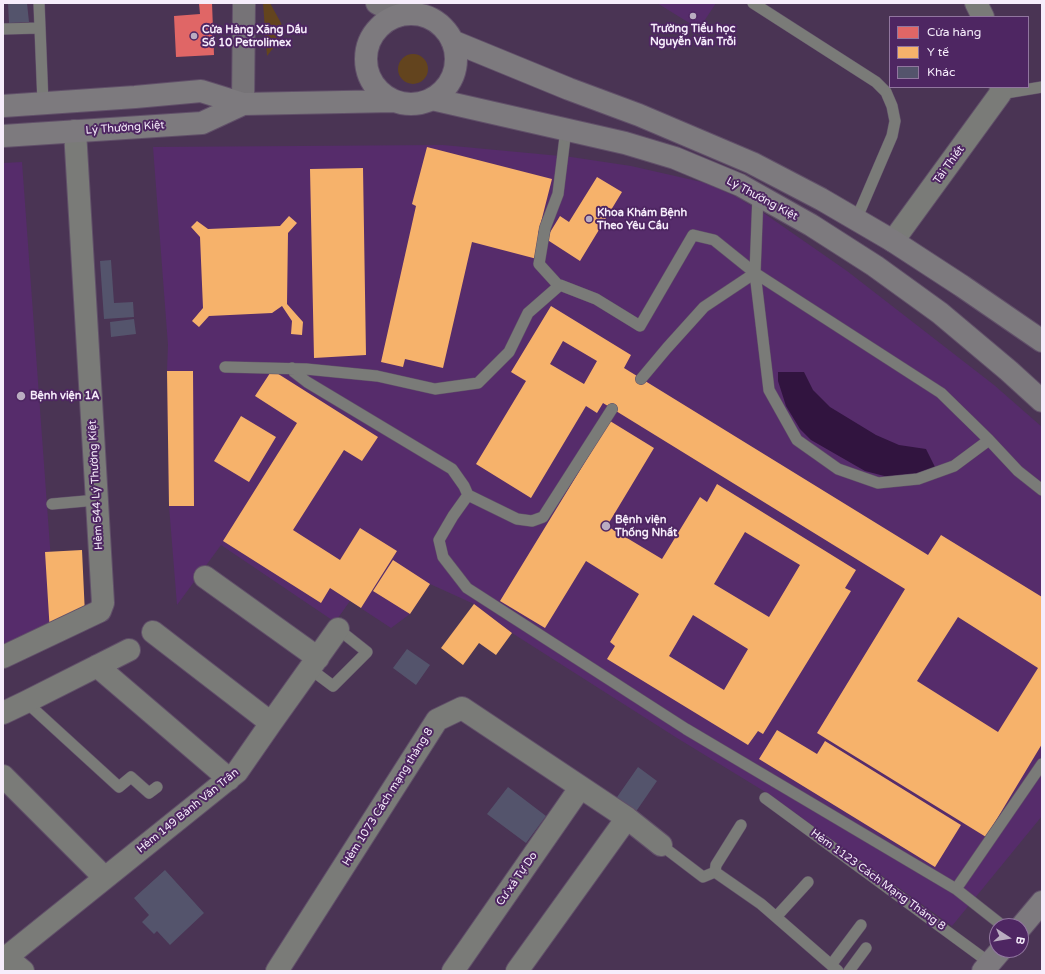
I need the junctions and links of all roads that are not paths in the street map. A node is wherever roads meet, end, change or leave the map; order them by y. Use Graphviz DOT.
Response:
graph roads {
  1 [pos="39,3"];
  2 [pos="244,3"];
  3 [pos="377,3"];
  4 [pos="753,3"];
  5 [pos="976,3"];
  6 [pos="400,16"];
  7 [pos="982,16"];
  8 [pos="40,28"];
  9 [pos="3,29"];
  10 [pos="452,41"];
  11 [pos="1042,87"];
  12 [pos="1028,88"];
  13 [pos="1029,88"];
  14 [pos="1000,90"];
  15 [pos="432,99"];
  16 [pos="393,101"];
  17 [pos="43,103"];
  18 [pos="243,104"];
  19 [pos="3,106"];
  20 [pos="566,129"];
  21 [pos="75,131"];
  22 [pos="3,136"];
  23 [pos="758,195"];
  24 [pos="856,220"];
  25 [pos="893,241"];
  26 [pos="755,272"];
  27 [pos="559,286"];
  28 [pos="1042,341"];
  29 [pos="225,367"];
  30 [pos="292,368"];
  31 [pos="641,378"];
  32 [pos="1042,401"];
  33 [pos="612,409"];
  34 [pos="989,440"];
  35 [pos="1042,490"];
  36 [pos="468,495"];
  37 [pos="97,500"];
  38 [pos="52,504"];
  39 [pos="205,577"];
  40 [pos="338,629"];
  41 [pos="153,632"];
  42 [pos="128,650"];
  43 [pos="3,657"];
  44 [pos="314,663"];
  45 [pos="97,666"];
  46 [pos="26,702"];
  47 [pos="3,713"];
  48 [pos="270,723"];
  49 [pos="1042,764"];
  50 [pos="3,776"];
  51 [pos="229,779"];
  52 [pos="156,787"];
  53 [pos="580,788"];
  54 [pos="765,798"];
  55 [pos="627,818"];
  56 [pos="741,825"];
  57 [pos="661,845"];
  58 [pos="715,872"];
  59 [pos="105,878"];
  60 [pos="808,882"];
  61 [pos="956,889"];
  62 [pos="1042,902"];
  63 [pos="776,917"];
  64 [pos="993,918"];
  65 [pos="1029,918"];
  66 [pos="861,925"];
  67 [pos="866,948"];
  68 [pos="5,958"];
  69 [pos="992,961"];
  70 [pos="834,968"];
  71 [pos="284,969"];
  72 [pos="23,971"];
  73 [pos="453,971"];
  74 [pos="517,971"];
  75 [pos="849,971"];
  1 -- 8 [label="lane"];
  2 -- 18 [label="main road"];
  3 -- 6 [label="main road"];
  4 -- 24 [label="lane"];
  5 -- 7 [label="street"];
  6 -- 10 [label="main road"];
  6 -- 16 [label="main road"];
  8 -- 9 [label="lane"];
  8 -- 17 [label="lane"];
  10 -- 15 [label="main road"];
  10 -- 24 [label="main road"];
  11 -- 13 [label="lane"];
  12 -- 14 [label="lane"];
  14 -- 25 [label="street, Tái Thiết"];
  15 -- 16 [label="main road"];
  15 -- 20 [label="main road, Lý Thường Kiệt"];
  16 -- 18 [label="main road, Lý Thường Kiệt"];
  17 -- 18 [label="main road, Lý Thường Kiệt"];
  17 -- 19 [label="main road, Lý Thường Kiệt"];
  18 -- 21 [label="main road, Lý Thường Kiệt"];
  20 -- 23 [label="main road, Lý Thường Kiệt"];
  20 -- 27 [label="lane"];
  21 -- 22 [label="main road, Lý Thường Kiệt"];
  21 -- 37 [label="street, Hẻm 544 Lý Thường Kiệt"];
  23 -- 26 [label="lane"];
  23 -- 32 [label="main road, Lý Thường Kiệt"];
  24 -- 25 [label="main road"];
  25 -- 28 [label="main road"];
  26 -- 27 [label="lane"];
  26 -- 31 [label="lane"];
  26 -- 34 [label="lane"];
  26 -- 34 [label="lane"];
  27 -- 30 [label="lane"];
  29 -- 30 [label="lane"];
  30 -- 36 [label="lane"];
  33 -- 36 [label="lane"];
  34 -- 35 [label="lane"];
  36 -- 61 [label="lane"];
  37 -- 38 [label="lane"];
  37 -- 43 [label="street, Hẻm 544 Lý Thường Kiệt"];
  39 -- 44 [label="street"];
  40 -- 44 [label="street, Hẻm 149 Bành Văn Trân"];
  40 -- 44 [label="lane"];
  41 -- 48 [label="street"];
  42 -- 45 [label="street"];
  44 -- 48 [label="street, Hẻm 149 Bành Văn Trân"];
  45 -- 46 [label="street"];
  45 -- 51 [label="street"];
  46 -- 47 [label="street"];
  46 -- 52 [label="lane"];
  48 -- 51 [label="street, Hẻm 149 Bành Văn Trân"];
  49 -- 61 [label="lane"];
  50 -- 59 [label="street"];
  51 -- 59 [label="street, Hẻm 149 Bành Văn Trân"];
  53 -- 55 [label="street, Hẻm 1073 Cách mạng tháng 8"];
  53 -- 71 [label="street, Hẻm 1073 Cách mạng tháng 8"];
  53 -- 73 [label="street, Cư xá Tự Do"];
  54 -- 69 [label="lane, Hẻm 1123 Cách Mạng Tháng 8"];
  55 -- 57 [label="street, Hẻm 1073 Cách mạng tháng 8"];
  55 -- 74 [label="street"];
  56 -- 58 [label="lane"];
  57 -- 58 [label="lane"];
  58 -- 63 [label="lane"];
  59 -- 68 [label="street, Hẻm 149 Bành Văn Trân"];
  60 -- 63 [label="lane"];
  61 -- 64 [label="lane"];
  62 -- 65 [label="main road"];
  63 -- 70 [label="lane"];
  66 -- 70 [label="lane"];
  67 -- 75 [label="lane"];
  68 -- 72 [label="street"];
}
